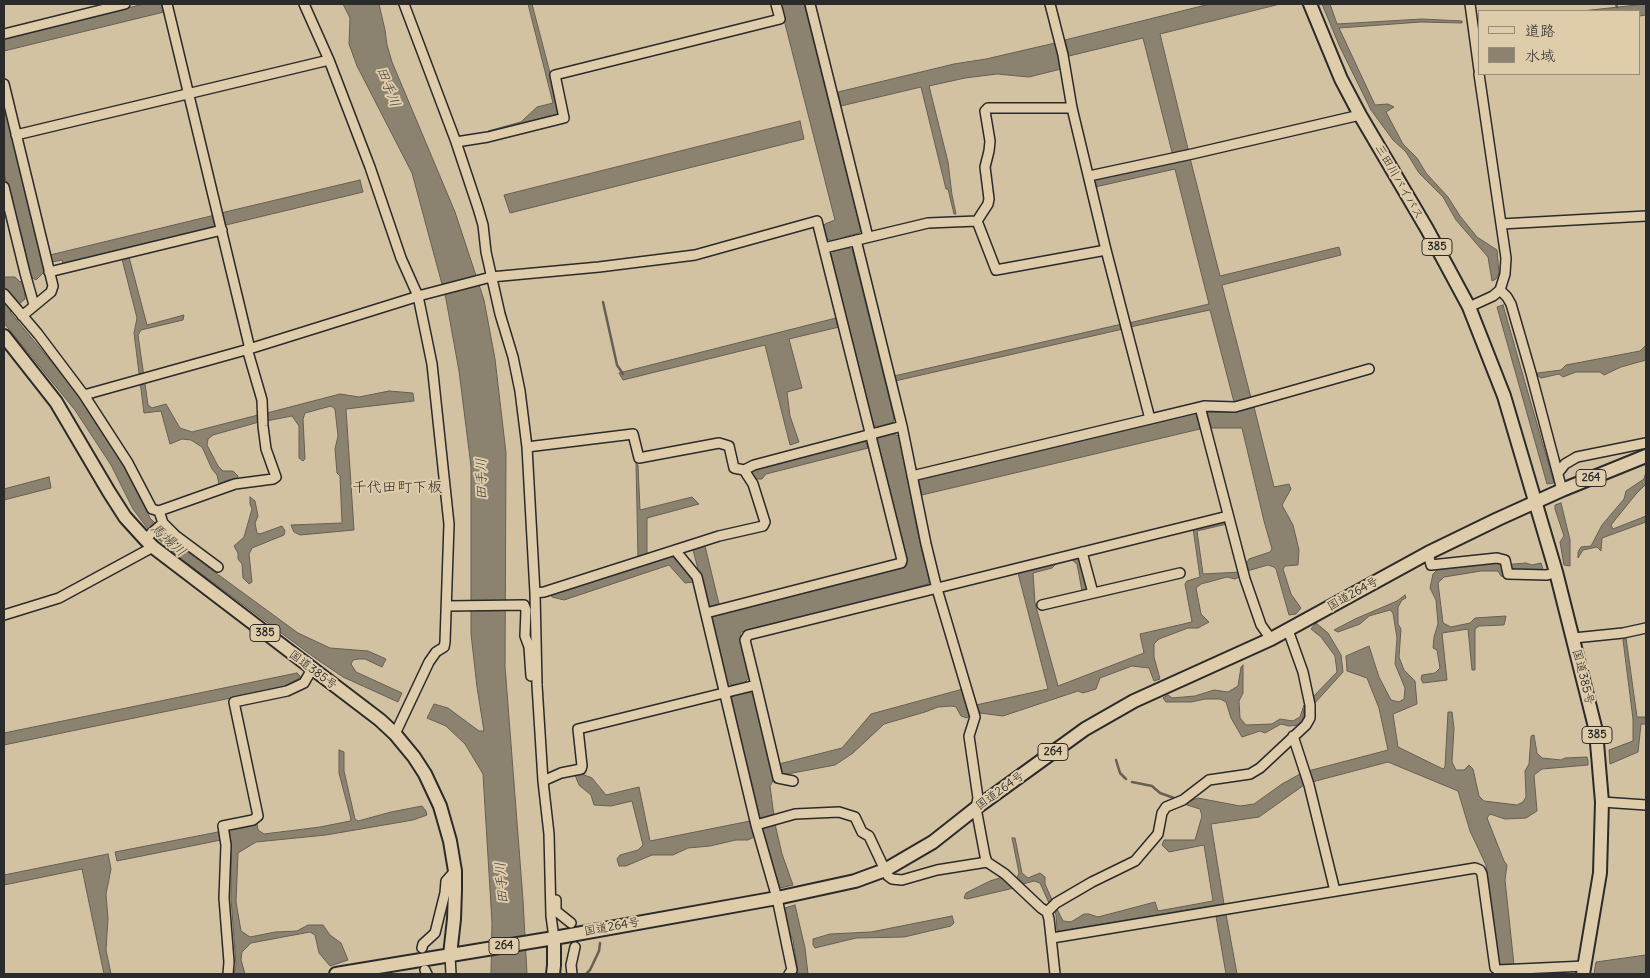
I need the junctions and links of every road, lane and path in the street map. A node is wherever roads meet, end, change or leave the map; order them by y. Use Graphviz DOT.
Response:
graph roads {
  1 [pos="126,4"];
  2 [pos="167,4"];
  3 [pos="304,4"];
  4 [pos="404,4"];
  5 [pos="776,4"];
  6 [pos="810,4"];
  7 [pos="1050,4"];
  8 [pos="1310,4"];
  9 [pos="1470,4"];
  10 [pos="4,34"];
  11 [pos="330,60"];
  12 [pos="1478,64"];
  13 [pos="1479,75"];
  14 [pos="4,84"];
  15 [pos="188,93"];
  16 [pos="1072,108"];
  17 [pos="1360,115"];
  18 [pos="16,135"];
  19 [pos="456,142"];
  20 [pos="1089,176"];
  21 [pos="4,187"];
  22 [pos="1646,216"];
  23 [pos="976,221"];
  24 [pos="1501,224"];
  25 [pos="222,230"];
  26 [pos="868,237"];
  27 [pos="851,241"];
  28 [pos="828,247"];
  29 [pos="1106,250"];
  30 [pos="49,272"];
  31 [pos="488,278"];
  32 [pos="1500,290"];
  33 [pos="4,294"];
  34 [pos="420,296"];
  35 [pos="34,305"];
  36 [pos="1469,307"];
  37 [pos="19,312"];
  38 [pos="4,336"];
  39 [pos="249,349"];
  40 [pos="1370,369"];
  41 [pos="84,395"];
  42 [pos="1200,407"];
  43 [pos="1150,419"];
  44 [pos="898,427"];
  45 [pos="874,433"];
  46 [pos="1646,443"];
  47 [pos="527,447"];
  48 [pos="1646,456"];
  49 [pos="744,470"];
  50 [pos="1558,473"];
  51 [pos="912,476"];
  52 [pos="1562,490"];
  53 [pos="1536,502"];
  54 [pos="159,511"];
  55 [pos="1228,516"];
  56 [pos="162,524"];
  57 [pos="149,540"];
  58 [pos="675,550"];
  59 [pos="1082,552"];
  60 [pos="1428,554"];
  61 [pos="218,567"];
  62 [pos="1180,572"];
  63 [pos="1556,572"];
  64 [pos="937,589"];
  65 [pos="535,594"];
  66 [pos="1093,594"];
  67 [pos="1042,605"];
  68 [pos="450,606"];
  69 [pos="706,613"];
  70 [pos="4,615"];
  71 [pos="1646,628"];
  72 [pos="1288,630"];
  73 [pos="1574,638"];
  74 [pos="1271,639"];
  75 [pos="312,670"];
  76 [pos="537,686"];
  77 [pos="753,686"];
  78 [pos="729,692"];
  79 [pos="395,734"];
  80 [pos="1293,736"];
  81 [pos="543,781"];
  82 [pos="793,781"];
  83 [pos="1602,802"];
  84 [pos="1646,805"];
  85 [pos="976,808"];
  86 [pos="759,824"];
  87 [pos="550,861"];
  88 [pos="987,862"];
  89 [pos="885,870"];
  90 [pos="455,871"];
  91 [pos="1335,891"];
  92 [pos="777,898"];
  93 [pos="1047,912"];
  94 [pos="571,923"];
  95 [pos="1052,938"];
  96 [pos="549,939"];
  97 [pos="575,947"];
  98 [pos="422,948"];
  99 [pos="450,955"];
  100 [pos="1584,970"];
  101 [pos="555,971"];
  102 [pos="228,974"];
  103 [pos="336,974"];
  104 [pos="451,974"];
  105 [pos="572,974"];
  106 [pos="789,974"];
  107 [pos="1055,974"];
  1 -- 10 [label="street"];
  2 -- 15 [label="street"];
  3 -- 11 [label="street"];
  4 -- 19 [label="street"];
  5 -- 19 [label="street"];
  6 -- 26 [label="street"];
  7 -- 16 [label="street"];
  8 -- 17 [label="highway, 三田川バイパス / 385"];
  9 -- 12 [label="street"];
  11 -- 15 [label="street"];
  11 -- 34 [label="street"];
  13 -- 24 [label="street"];
  14 -- 18 [label="street"];
  15 -- 18 [label="street"];
  15 -- 25 [label="street"];
  16 -- 20 [label="street"];
  16 -- 23 [label="street"];
  17 -- 20 [label="street"];
  17 -- 36 [label="highway, 三田川バイパス / 385"];
  18 -- 30 [label="street"];
  19 -- 31 [label="street"];
  20 -- 29 [label="street"];
  21 -- 35 [label="street"];
  22 -- 24 [label="street"];
  23 -- 26 [label="street"];
  23 -- 29 [label="street"];
  24 -- 32 [label="street"];
  25 -- 30 [label="street"];
  25 -- 39 [label="street"];
  26 -- 27 [label="street"];
  27 -- 28 [label="street"];
  27 -- 44 [label="street"];
  28 -- 31 [label="street"];
  28 -- 45 [label="street"];
  29 -- 43 [label="street"];
  30 -- 35 [label="street"];
  31 -- 34 [label="street"];
  31 -- 47 [label="street"];
  32 -- 36 [label="street"];
  32 -- 50 [label="street"];
  33 -- 37 [label="street"];
  34 -- 39 [label="street"];
  34 -- 68 [label="street"];
  35 -- 37 [label="street"];
  36 -- 53 [label="highway, 三田川バイパス / 385"];
  37 -- 41 [label="street"];
  38 -- 57 [label="highway, 国道385号 / 385"];
  39 -- 41 [label="street"];
  39 -- 54 [label="street"];
  40 -- 42 [label="street"];
  41 -- 54 [label="street"];
  42 -- 43 [label="street"];
  42 -- 55 [label="street"];
  43 -- 51 [label="street"];
  44 -- 45 [label="street"];
  44 -- 51 [label="street"];
  45 -- 49 [label="street"];
  45 -- 69 [label="street"];
  46 -- 50 [label="street"];
  47 -- 49 [label="street"];
  47 -- 65 [label="street"];
  48 -- 52 [label="highway, 国道264号 / 264"];
  49 -- 58 [label="street"];
  50 -- 52 [label="street"];
  51 -- 64 [label="street"];
  52 -- 53 [label="highway, 国道264号 / 264"];
  53 -- 60 [label="highway, 国道264号 / 264"];
  53 -- 63 [label="highway, 国道385号 / 385"];
  54 -- 56 [label="street"];
  55 -- 59 [label="street"];
  55 -- 74 [label="street"];
  56 -- 57 [label="street"];
  56 -- 61 [label="street"];
  57 -- 70 [label="street"];
  57 -- 75 [label="highway, 国道385号 / 385"];
  58 -- 65 [label="street"];
  58 -- 69 [label="street"];
  59 -- 64 [label="street"];
  59 -- 66 [label="street"];
  60 -- 63 [label="street"];
  60 -- 72 [label="highway, 国道264号 / 264"];
  62 -- 66 [label="street"];
  63 -- 73 [label="highway, 国道385号 / 385"];
  64 -- 77 [label="street"];
  64 -- 85 [label="street"];
  65 -- 76 [label="street"];
  66 -- 67 [label="street"];
  68 -- 76 [label="street"];
  68 -- 79 [label="street"];
  69 -- 78 [label="street"];
  71 -- 73 [label="street"];
  72 -- 74 [label="highway, 国道264号 / 264"];
  72 -- 80 [label="street"];
  73 -- 83 [label="highway, 国道385号 / 385"];
  74 -- 85 [label="highway, 国道264号 / 264"];
  75 -- 79 [label="highway, 国道385号 / 385"];
  75 -- 102 [label="street"];
  76 -- 81 [label="street"];
  77 -- 78 [label="street"];
  77 -- 82 [label="street"];
  78 -- 81 [label="street"];
  78 -- 86 [label="street"];
  79 -- 90 [label="highway, 国道385号 / 385"];
  80 -- 91 [label="street"];
  80 -- 93 [label="street"];
  81 -- 87 [label="street"];
  83 -- 84 [label="street"];
  83 -- 100 [label="highway, 国道385号 / 385"];
  85 -- 88 [label="street"];
  85 -- 89 [label="highway, 国道264号 / 264"];
  86 -- 89 [label="street"];
  86 -- 92 [label="street"];
  87 -- 94 [label="street"];
  87 -- 96 [label="street"];
  88 -- 89 [label="street"];
  88 -- 93 [label="street"];
  89 -- 92 [label="highway, 国道264号 / 264"];
  90 -- 98 [label="street"];
  90 -- 99 [label="highway, 国道385号 / 385"];
  91 -- 95 [label="street"];
  91 -- 100 [label="street"];
  92 -- 96 [label="highway, 国道264号 / 264"];
  92 -- 106 [label="street"];
  93 -- 95 [label="street"];
  95 -- 107 [label="street"];
  96 -- 99 [label="highway, 国道264号 / 264"];
  96 -- 101 [label="highway"];
  97 -- 105 [label="street"];
  99 -- 103 [label="highway, 国道264号 / 264"];
  99 -- 104 [label="street"];
}
